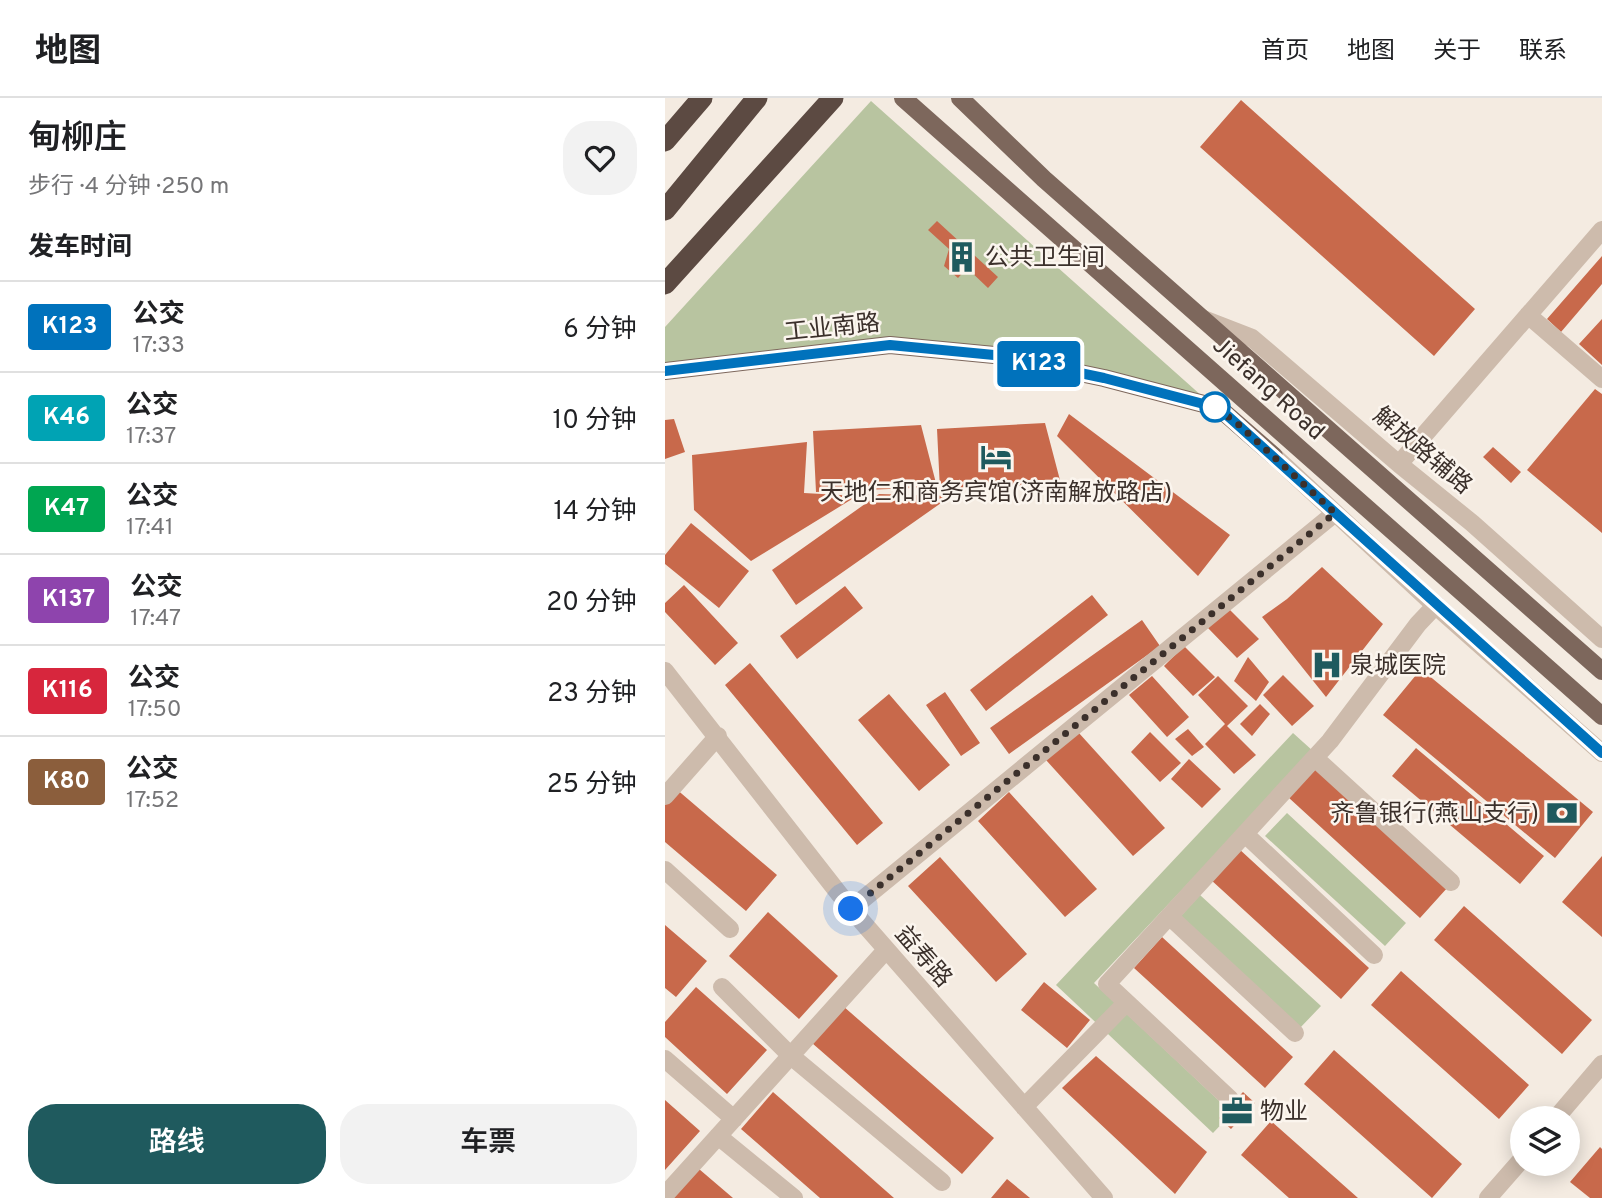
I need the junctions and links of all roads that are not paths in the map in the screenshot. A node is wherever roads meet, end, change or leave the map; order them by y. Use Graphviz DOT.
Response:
graph roads {
  1 [pos="702,98"];
  2 [pos="757,98"];
  3 [pos="833,98"];
  4 [pos="903,98"];
  5 [pos="960,98"];
  6 [pos="665,141"];
  7 [pos="1044,179"];
  8 [pos="1023,204"];
  9 [pos="665,210"];
  10 [pos="1602,230"];
  11 [pos="665,284"];
  12 [pos="1528,315"];
  13 [pos="1200,318"];
  14 [pos="665,371"];
  15 [pos="1602,379"];
  16 [pos="1268,419"];
  17 [pos="1238,424"];
  18 [pos="1274,456"];
  19 [pos="1399,464"];
  20 [pos="1335,513"];
  21 [pos="1436,605"];
  22 [pos="1602,639"];
  23 [pos="665,671"];
  24 [pos="1602,671"];
  25 [pos="1602,716"];
  26 [pos="718,736"];
  27 [pos="1602,752"];
  28 [pos="1315,758"];
  29 [pos="665,796"];
  30 [pos="1245,834"];
  31 [pos="665,870"];
  32 [pos="1451,882"];
  33 [pos="851,909"];
  34 [pos="1170,916"];
  35 [pos="730,929"];
  36 [pos="886,950"];
  37 [pos="1374,955"];
  38 [pos="722,987"];
  39 [pos="1126,1003"];
  40 [pos="1295,1033"];
  41 [pos="790,1056"];
  42 [pos="665,1059"];
  43 [pos="1602,1064"];
  44 [pos="1230,1099"];
  45 [pos="1566,1106"];
  46 [pos="1024,1107"];
  47 [pos="734,1119"];
  48 [pos="719,1136"];
  49 [pos="1510,1173"];
  50 [pos="942,1182"];
  51 [pos="665,1195"];
  52 [pos="794,1198"];
  53 [pos="1104,1198"];
  54 [pos="1488,1198"];
  1 -- 6 [label="highway"];
  2 -- 9 [label="highway"];
  3 -- 11 [label="highway"];
  4 -- 8 [label="main road, Jiefang Road"];
  5 -- 7 [label="main road, Jiefang Road"];
  7 -- 8 [label="main road"];
  7 -- 13 [label="main road, Jiefang Road"];
  8 -- 16 [label="main road, Jiefang Road"];
  10 -- 12 [label="street"];
  12 -- 15 [label="street"];
  12 -- 19 [label="street"];
  13 -- 19 [label="street, 解放路辅路"];
  13 -- 24 [label="main road, Jiefang Road"];
  14 -- 17 [label="main road, 工业南路"];
  16 -- 17 [label="main road"];
  16 -- 18 [label="main road"];
  16 -- 25 [label="main road, Jiefang Road"];
  17 -- 18 [label="main road, 工业南路"];
  18 -- 20 [label="street"];
  19 -- 22 [label="street, 解放路辅路"];
  20 -- 21 [label="street"];
  20 -- 33 [label="street"];
  21 -- 27 [label="street"];
  21 -- 28 [label="street"];
  23 -- 26 [label="street, 益寿路"];
  26 -- 29 [label="street"];
  26 -- 33 [label="street, 益寿路"];
  28 -- 30 [label="street"];
  28 -- 32 [label="street"];
  30 -- 34 [label="street"];
  30 -- 37 [label="street"];
  31 -- 35 [label="street"];
  33 -- 36 [label="street, 益寿路"];
  34 -- 39 [label="street"];
  34 -- 40 [label="street"];
  36 -- 41 [label="street"];
  36 -- 46 [label="street, 益寿路"];
  38 -- 41 [label="street"];
  39 -- 44 [label="street"];
  39 -- 46 [label="street"];
  41 -- 47 [label="street"];
  41 -- 50 [label="street"];
  42 -- 47 [label="street"];
  43 -- 45 [label="street"];
  46 -- 53 [label="street, 益寿路"];
  47 -- 48 [label="street"];
  48 -- 51 [label="street"];
  48 -- 52 [label="street"];
  49 -- 54 [label="street"];
}
